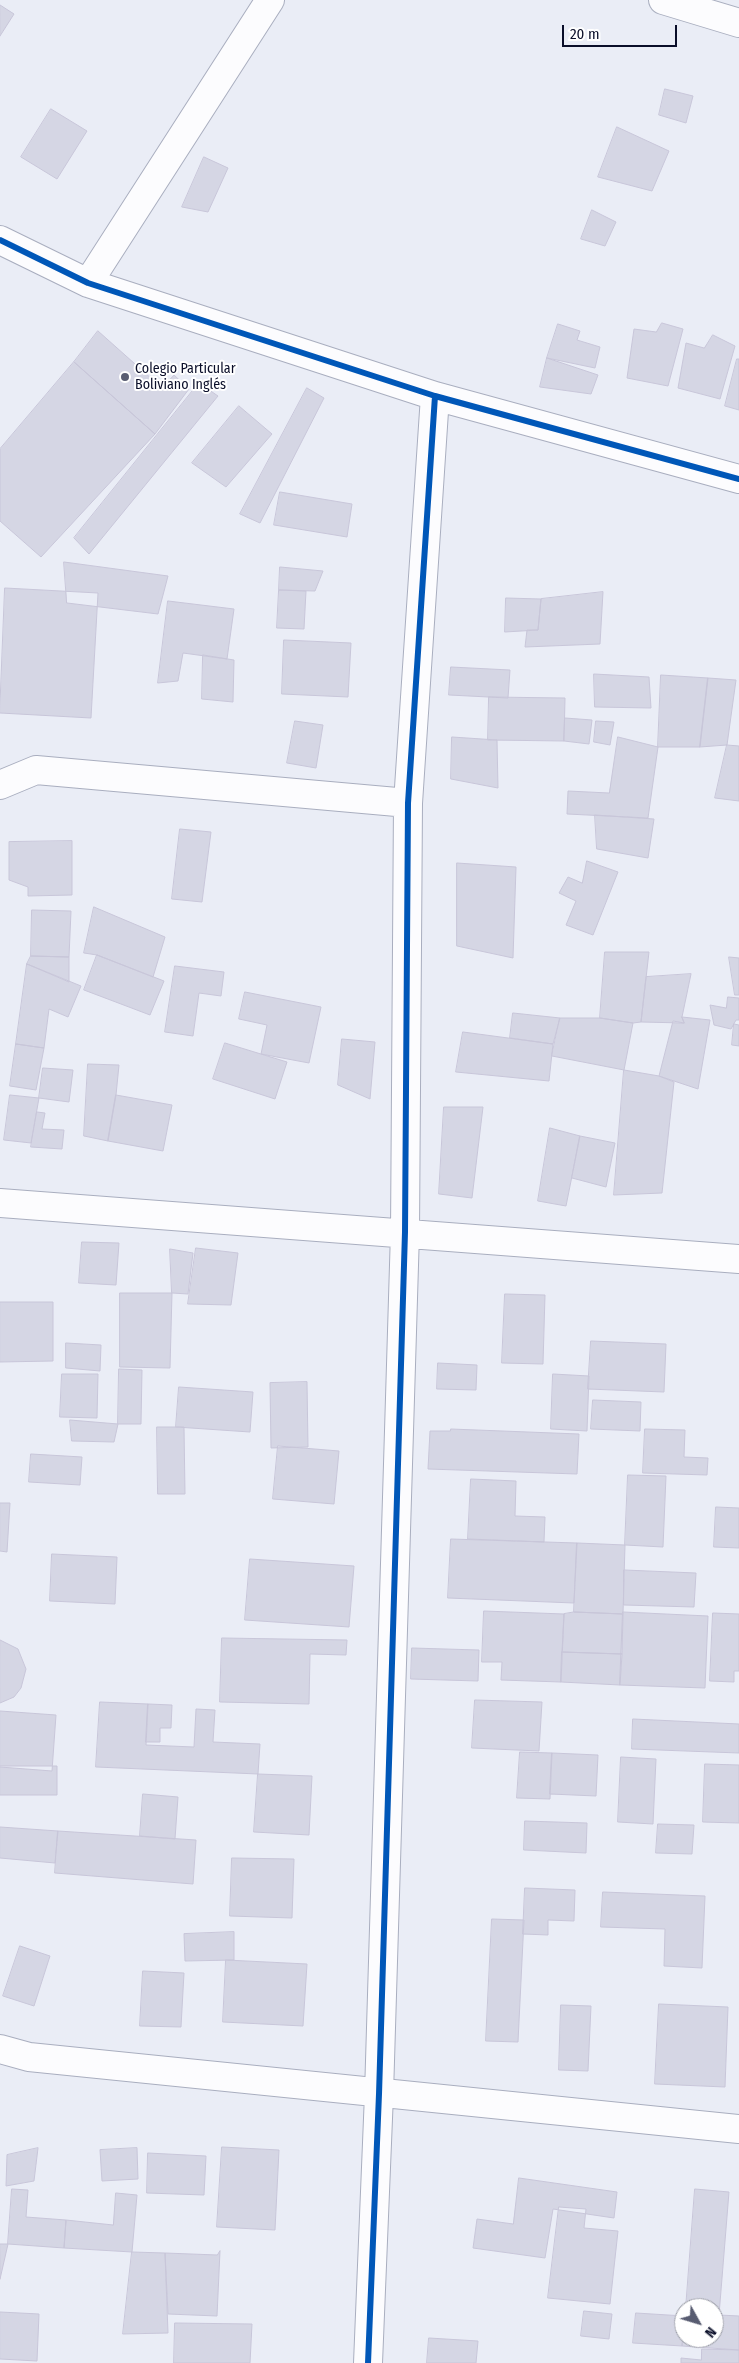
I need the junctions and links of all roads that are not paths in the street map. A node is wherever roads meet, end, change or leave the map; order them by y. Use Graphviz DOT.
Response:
graph roads {
  1 [pos="270,0"];
  2 [pos="663,0"];
  3 [pos="739,24"];
  4 [pos="0,240"];
  5 [pos="88,283"];
  6 [pos="436,396"];
  7 [pos="739,479"];
  8 [pos="0,786"];
  9 [pos="408,803"];
  10 [pos="0,1203"];
  11 [pos="405,1232"];
  12 [pos="739,1259"];
  13 [pos="0,2049"];
  14 [pos="379,2094"];
  15 [pos="739,2129"];
  16 [pos="368,2363"];
  1 -- 5 [label="street"];
  2 -- 3 [label="street"];
  4 -- 5 [label="street"];
  5 -- 6 [label="street"];
  6 -- 7 [label="street"];
  6 -- 9 [label="street"];
  8 -- 9 [label="street"];
  9 -- 11 [label="street"];
  10 -- 11 [label="street"];
  11 -- 12 [label="street"];
  11 -- 14 [label="street"];
  13 -- 14 [label="street"];
  14 -- 15 [label="street"];
  14 -- 16 [label="street"];
}
